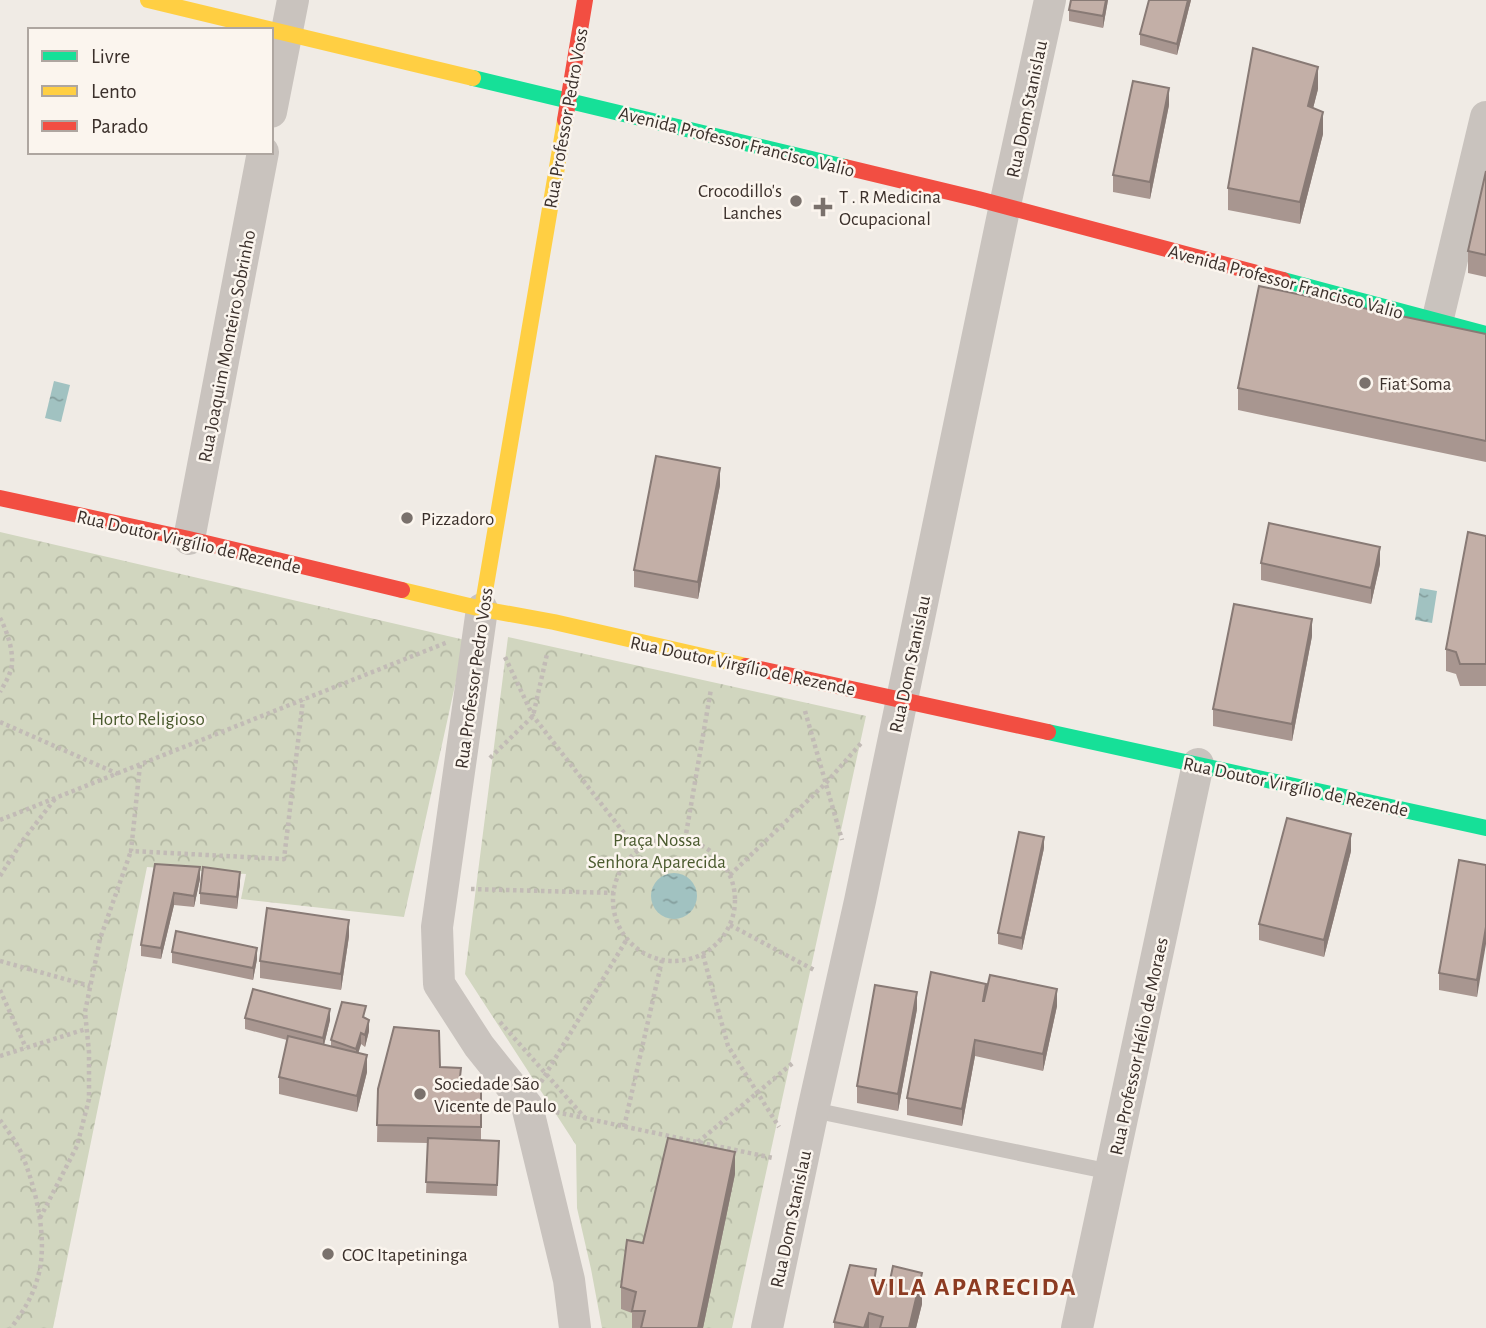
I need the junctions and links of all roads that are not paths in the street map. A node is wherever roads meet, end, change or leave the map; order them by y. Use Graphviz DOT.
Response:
graph roads {
  1 [pos="148,0"];
  2 [pos="293,0"];
  3 [pos="585,0"];
  4 [pos="1050,0"];
  5 [pos="269,28"];
  6 [pos="273,29"];
  7 [pos="286,32"];
  8 [pos="569,100"];
  9 [pos="273,101"];
  10 [pos="1486,117"];
  11 [pos="263,154"];
  12 [pos="1004,205"];
  13 [pos="1437,322"];
  14 [pos="1486,334"];
  15 [pos="0,498"];
  16 [pos="189,539"];
  17 [pos="481,619"];
  18 [pos="902,699"];
  19 [pos="1198,765"];
  20 [pos="1486,828"];
  21 [pos="813,1110"];
  22 [pos="1111,1172"];
  23 [pos="575,1328"];
  24 [pos="767,1328"];
  25 [pos="1077,1328"];
  1 -- 5 [label="street, Avenida Professor Francisco Valio"];
  2 -- 7 [label="street"];
  3 -- 8 [label="street, Rua Professor Pedro Voss"];
  4 -- 12 [label="street, Rua Dom Stanislau"];
  6 -- 7 [label="street, Avenida Professor Francisco Valio"];
  7 -- 8 [label="street, Avenida Professor Francisco Valio"];
  7 -- 9 [label="street"];
  8 -- 12 [label="street, Avenida Professor Francisco Valio"];
  8 -- 17 [label="street, Rua Professor Pedro Voss"];
  10 -- 13 [label="street"];
  11 -- 16 [label="street, Rua Joaquim Monteiro Sobrinho"];
  12 -- 13 [label="street, Avenida Professor Francisco Valio"];
  12 -- 18 [label="street, Rua Dom Stanislau"];
  13 -- 14 [label="street, Avenida Professor Francisco Valio"];
  15 -- 16 [label="street, Rua Doutor Virgílio de Rezende"];
  16 -- 17 [label="street, Rua Doutor Virgílio de Rezende"];
  17 -- 18 [label="street, Rua Doutor Virgílio de Rezende"];
  17 -- 23 [label="street, Rua Professor Pedro Voss"];
  18 -- 19 [label="street, Rua Doutor Virgílio de Rezende"];
  18 -- 21 [label="street, Rua Dom Stanislau"];
  19 -- 20 [label="street, Rua Doutor Virgílio de Rezende"];
  19 -- 22 [label="street, Rua Professor Hélio de Moraes"];
  21 -- 22 [label="lane"];
  21 -- 24 [label="street, Rua Dom Stanislau"];
  22 -- 25 [label="street, Rua Professor Hélio de Moraes"];
}
